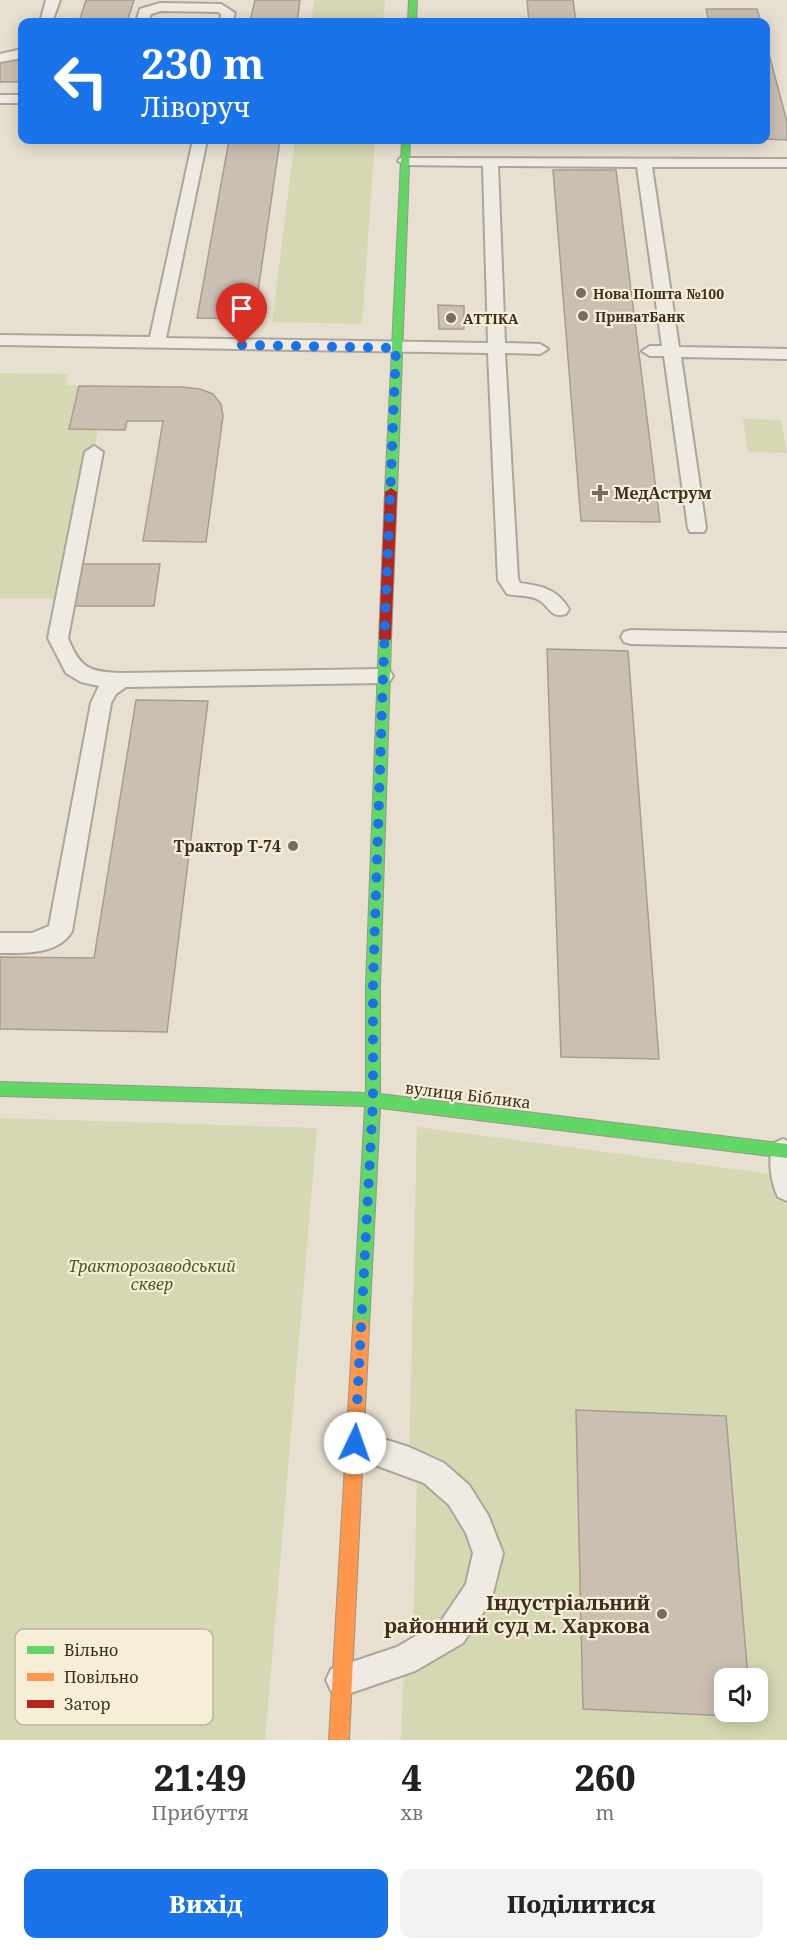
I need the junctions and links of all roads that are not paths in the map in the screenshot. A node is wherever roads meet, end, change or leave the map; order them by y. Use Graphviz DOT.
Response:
graph roads {
  1 [pos="53,0"];
  2 [pos="413,0"];
  3 [pos="47,18"];
  4 [pos="143,18"];
  5 [pos="227,18"];
  6 [pos="412,18"];
  7 [pos="18,55"];
  8 [pos="0,58"];
  9 [pos="0,99"];
  10 [pos="18,99"];
  11 [pos="199,144"];
  12 [pos="406,144"];
  13 [pos="405,160"];
  14 [pos="490,161"];
  15 [pos="644,162"];
  16 [pos="787,163"];
  17 [pos="0,340"];
  18 [pos="157,343"];
  19 [pos="396,348"];
  20 [pos="496,349"];
  21 [pos="540,349"];
  22 [pos="650,351"];
  23 [pos="672,351"];
  24 [pos="787,354"];
  25 [pos="94,452"];
  26 [pos="697,528"];
  27 [pos="559,609"];
  28 [pos="631,637"];
  29 [pos="787,640"];
  30 [pos="383,676"];
  31 [pos="122,680"];
  32 [pos="0,943"];
  33 [pos="0,1089"];
  34 [pos="373,1100"];
  35 [pos="785,1151"];
  36 [pos="787,1189"];
  37 [pos="355,1443"];
  38 [pos="342,1680"];
  39 [pos="339,1740"];
  1 -- 3 [label="lane"];
  2 -- 6 [label="street"];
  4 -- 5 [label="lane"];
  7 -- 8 [label="lane"];
  9 -- 10 [label="lane"];
  11 -- 18 [label="lane"];
  12 -- 13 [label="street"];
  13 -- 14 [label="lane"];
  13 -- 19 [label="street"];
  14 -- 15 [label="lane"];
  14 -- 20 [label="lane"];
  15 -- 16 [label="lane"];
  15 -- 23 [label="lane"];
  17 -- 18 [label="lane"];
  18 -- 19 [label="lane"];
  19 -- 20 [label="lane"];
  19 -- 30 [label="street"];
  20 -- 21 [label="lane"];
  20 -- 27 [label="lane"];
  22 -- 23 [label="lane"];
  23 -- 24 [label="lane"];
  23 -- 26 [label="lane"];
  25 -- 31 [label="lane"];
  28 -- 29 [label="lane"];
  30 -- 31 [label="lane"];
  30 -- 34 [label="street"];
  31 -- 32 [label="lane"];
  33 -- 34 [label="street, вулиця Біблика"];
  34 -- 35 [label="street, вулиця Біблика"];
  34 -- 37 [label="street"];
  35 -- 36 [label="lane"];
  37 -- 38 [label="street"];
  37 -- 38 [label="lane"];
  38 -- 39 [label="street"];
}
